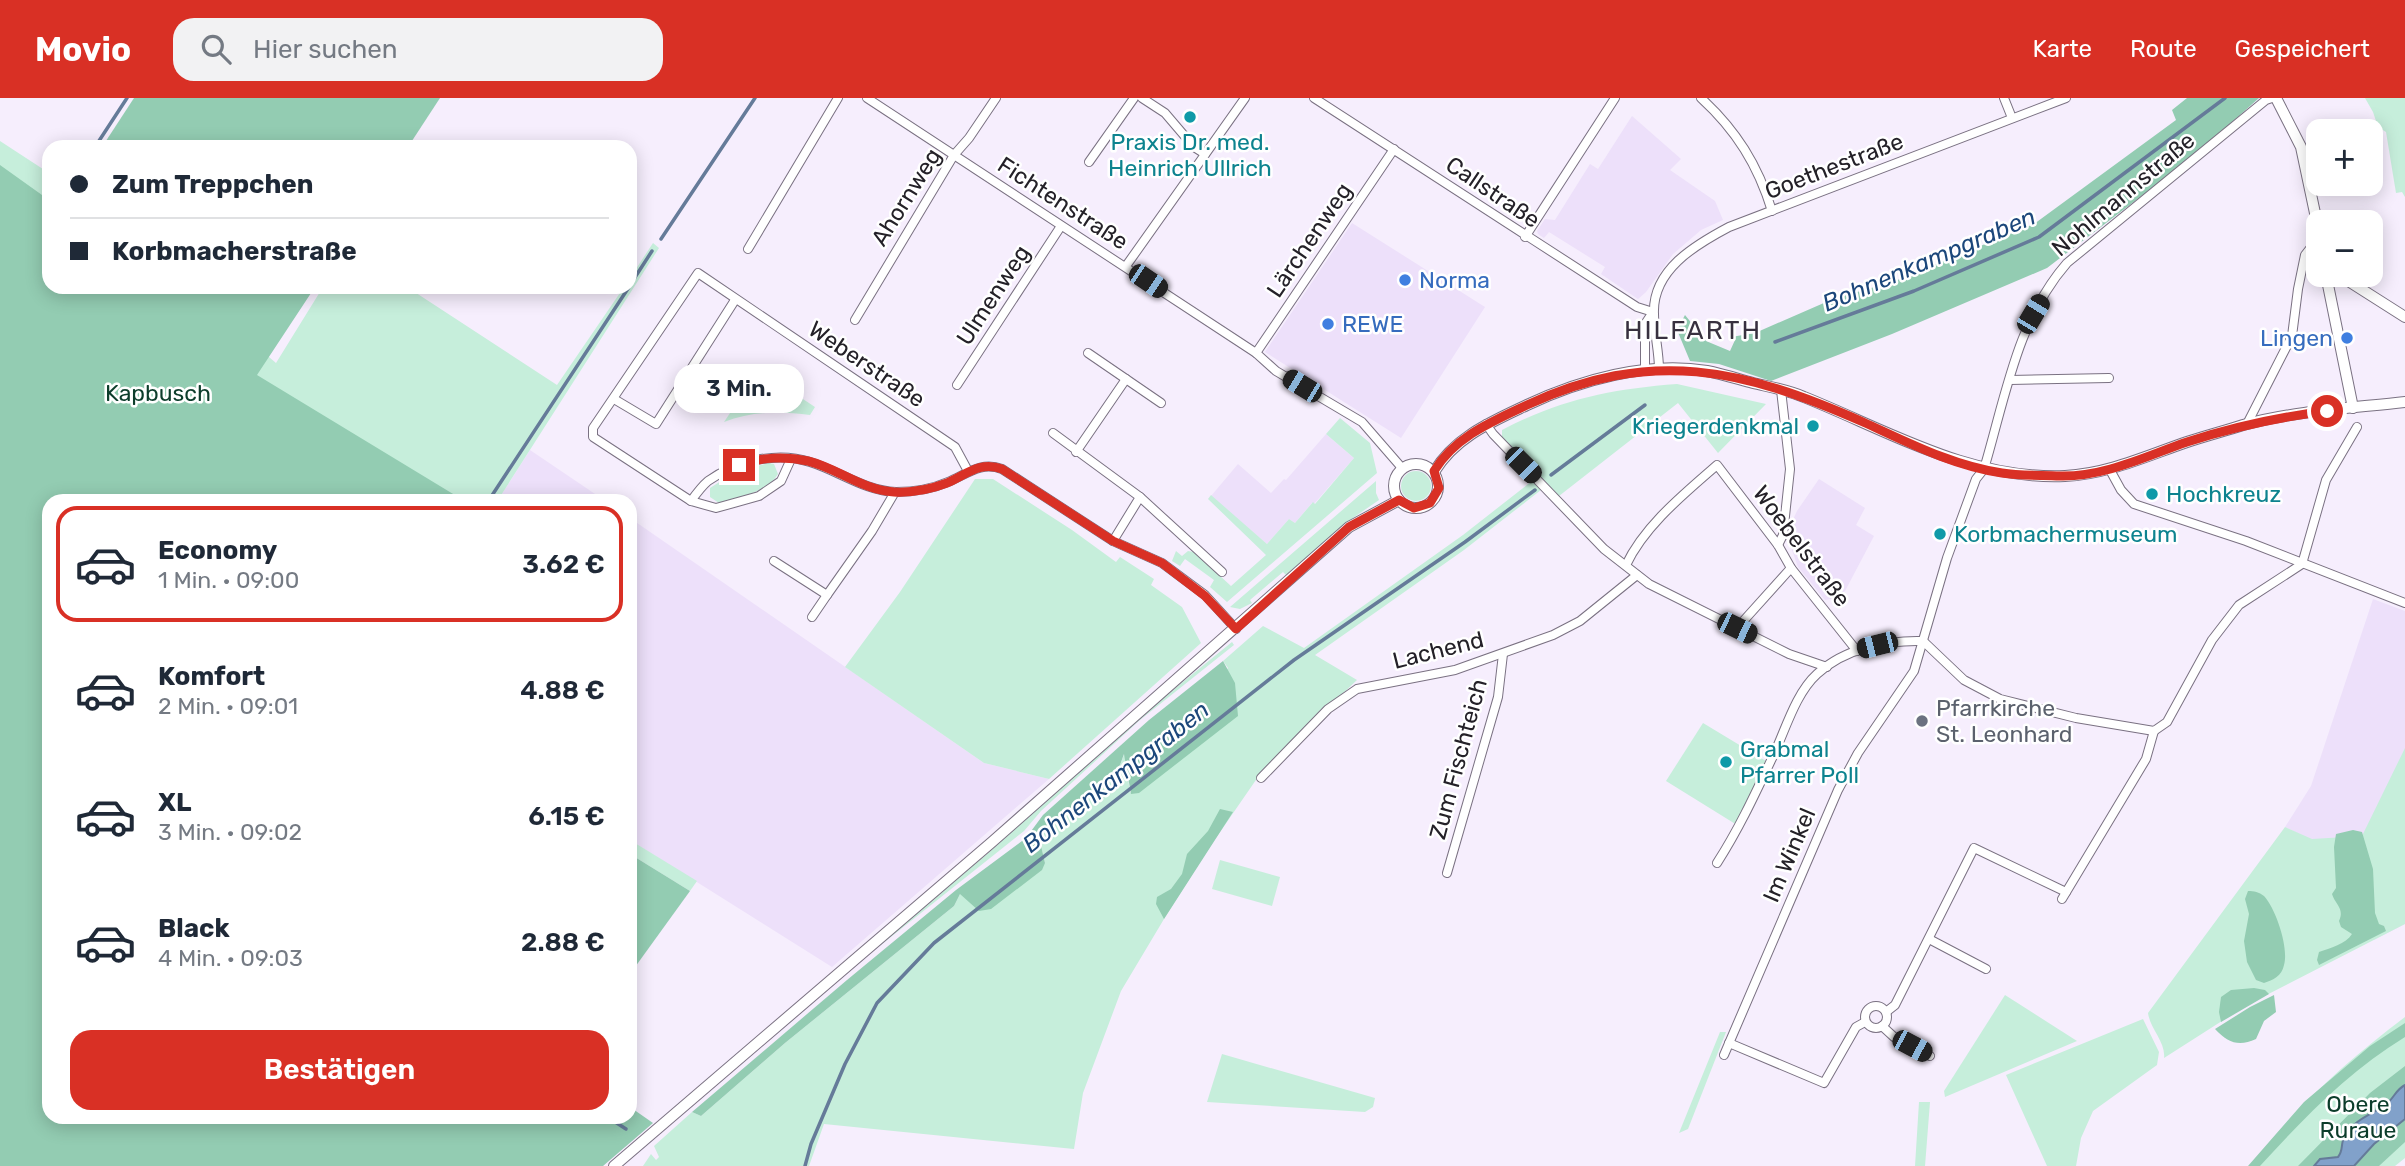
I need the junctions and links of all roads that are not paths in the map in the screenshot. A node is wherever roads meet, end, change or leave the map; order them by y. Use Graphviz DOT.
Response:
graph roads {
  1 [pos="838,98"];
  2 [pos="867,98"];
  3 [pos="996,98"];
  4 [pos="1135,98"];
  5 [pos="1142,98"];
  6 [pos="1244,98"];
  7 [pos="1314,98"];
  8 [pos="1615,98"];
  9 [pos="1701,98"];
  10 [pos="2004,98"];
  11 [pos="2066,98"];
  12 [pos="2274,98"];
  13 [pos="2012,118"];
  14 [pos="1394,149"];
  15 [pos="1205,154"];
  16 [pos="954,155"];
  17 [pos="1089,162"];
  18 [pos="2314,210"];
  19 [pos="1772,211"];
  20 [pos="1061,226"];
  21 [pos="1525,237"];
  22 [pos="748,249"];
  23 [pos="2306,254"];
  24 [pos="1126,266"];
  25 [pos="2328,287"];
  26 [pos="2358,287"];
  27 [pos="735,300"];
  28 [pos="1653,312"];
  29 [pos="2405,317"];
  30 [pos="855,320"];
  31 [pos="1088,353"];
  32 [pos="1256,353"];
  33 [pos="1660,369"];
  34 [pos="1644,371"];
  35 [pos="2109,378"];
  36 [pos="1126,379"];
  37 [pos="2010,380"];
  38 [pos="957,385"];
  39 [pos="1782,390"];
  40 [pos="614,399"];
  41 [pos="2405,402"];
  42 [pos="1161,403"];
  43 [pos="2353,408"];
  44 [pos="1486,424"];
  45 [pos="2247,424"];
  46 [pos="2357,428"];
  47 [pos="1053,433"];
  48 [pos="1076,452"];
  49 [pos="792,459"];
  50 [pos="1402,468"];
  51 [pos="1984,469"];
  52 [pos="2109,470"];
  53 [pos="968,471"];
  54 [pos="1434,471"];
  55 [pos="895,492"];
  56 [pos="1140,497"];
  57 [pos="1399,500"];
  58 [pos="691,501"];
  59 [pos="1113,541"];
  60 [pos="1778,545"];
  61 [pos="774,561"];
  62 [pos="2302,564"];
  63 [pos="1626,565"];
  64 [pos="1791,568"];
  65 [pos="1222,572"];
  66 [pos="1637,575"];
  67 [pos="827,595"];
  68 [pos="2405,603"];
  69 [pos="812,617"];
  70 [pos="1737,628"];
  71 [pos="1236,629"];
  72 [pos="1923,641"];
  73 [pos="1857,650"];
  74 [pos="1503,654"];
  75 [pos="1827,667"];
  76 [pos="2154,731"];
  77 [pos="1261,778"];
  78 [pos="1717,863"];
  79 [pos="1447,873"];
  80 [pos="1929,939"];
  81 [pos="1986,969"];
  82 [pos="1886,1012"];
  83 [pos="1866,1022"];
  84 [pos="1882,1026"];
  85 [pos="1729,1043"];
  86 [pos="1724,1055"];
  87 [pos="1930,1056"];
  88 [pos="614,1166"];
  1 -- 22 [label="street"];
  2 -- 16 [label="street, Fichtenstraße"];
  3 -- 16 [label="street, Ahornweg"];
  4 -- 17 [label="street"];
  5 -- 15 [label="street"];
  6 -- 15 [label="street"];
  7 -- 14 [label="street, Callstraße"];
  8 -- 21 [label="street"];
  9 -- 19 [label="street"];
  10 -- 13 [label="street"];
  11 -- 13 [label="street, Goethestraße"];
  12 -- 18 [label="main road"];
  12 -- 37 [label="street, Nohlmannstraße"];
  13 -- 19 [label="street, Goethestraße"];
  14 -- 21 [label="street, Callstraße"];
  14 -- 32 [label="street, Lärchenweg"];
  15 -- 24 [label="street"];
  16 -- 20 [label="street, Fichtenstraße"];
  16 -- 30 [label="street, Ahornweg"];
  19 -- 28 [label="street, Goethestraße"];
  20 -- 24 [label="street, Fichtenstraße"];
  20 -- 38 [label="street, Ulmenweg"];
  21 -- 28 [label="street, Callstraße"];
  23 -- 45 [label="street"];
  24 -- 32 [label="street, Fichtenstraße"];
  25 -- 43 [label="main road"];
  26 -- 29 [label="main road"];
  27 -- 40 [label="street"];
  27 -- 40 [label="street, Weberstraße"];
  27 -- 53 [label="street, Weberstraße"];
  28 -- 33 [label="street, Goethestraße"];
  28 -- 34 [label="street, Goethestraße"];
  31 -- 36 [label="street"];
  32 -- 50 [label="street, Fichtenstraße"];
  33 -- 34 [label="main road"];
  33 -- 39 [label="main road"];
  34 -- 44 [label="main road"];
  35 -- 37 [label="street"];
  36 -- 42 [label="street"];
  36 -- 48 [label="street"];
  37 -- 51 [label="street, Nohlmannstraße"];
  39 -- 51 [label="main road"];
  39 -- 60 [label="street"];
  40 -- 58 [label="street"];
  41 -- 43 [label="main road"];
  43 -- 45 [label="main road"];
  44 -- 54 [label="main road"];
  44 -- 63 [label="street"];
  45 -- 52 [label="main road"];
  46 -- 62 [label="street"];
  47 -- 48 [label="street"];
  48 -- 56 [label="street"];
  49 -- 55 [label="street"];
  49 -- 58 [label="street"];
  49 -- 58 [label="street"];
  50 -- 54 [label="main road"];
  50 -- 57 [label="main road"];
  51 -- 52 [label="main road"];
  51 -- 72 [label="street, Nohlmannstraße"];
  52 -- 62 [label="street"];
  53 -- 55 [label="street"];
  53 -- 59 [label="street"];
  54 -- 57 [label="main road"];
  55 -- 67 [label="street"];
  56 -- 59 [label="street"];
  56 -- 65 [label="street"];
  57 -- 71 [label="main road"];
  59 -- 71 [label="street"];
  60 -- 63 [label="street, Woebelstraße"];
  60 -- 64 [label="street, Woebelstraße"];
  61 -- 67 [label="street"];
  62 -- 68 [label="street"];
  62 -- 76 [label="street"];
  63 -- 66 [label="street"];
  64 -- 70 [label="street"];
  64 -- 73 [label="street, Woebelstraße"];
  66 -- 70 [label="street"];
  66 -- 74 [label="street, Lachend"];
  67 -- 69 [label="street"];
  70 -- 75 [label="street"];
  71 -- 88 [label="main road"];
  72 -- 73 [label="street"];
  72 -- 76 [label="street"];
  72 -- 85 [label="street, Im Winkel"];
  73 -- 75 [label="street"];
  74 -- 77 [label="street, Lachend"];
  74 -- 79 [label="street, Zum Fischteich"];
  75 -- 78 [label="street"];
  76 -- 80 [label="street"];
  80 -- 81 [label="street"];
  80 -- 82 [label="street"];
  82 -- 83 [label="street"];
  82 -- 84 [label="street"];
  83 -- 84 [label="street"];
  83 -- 85 [label="street"];
  84 -- 87 [label="street"];
  85 -- 86 [label="street, Im Winkel"];
}
